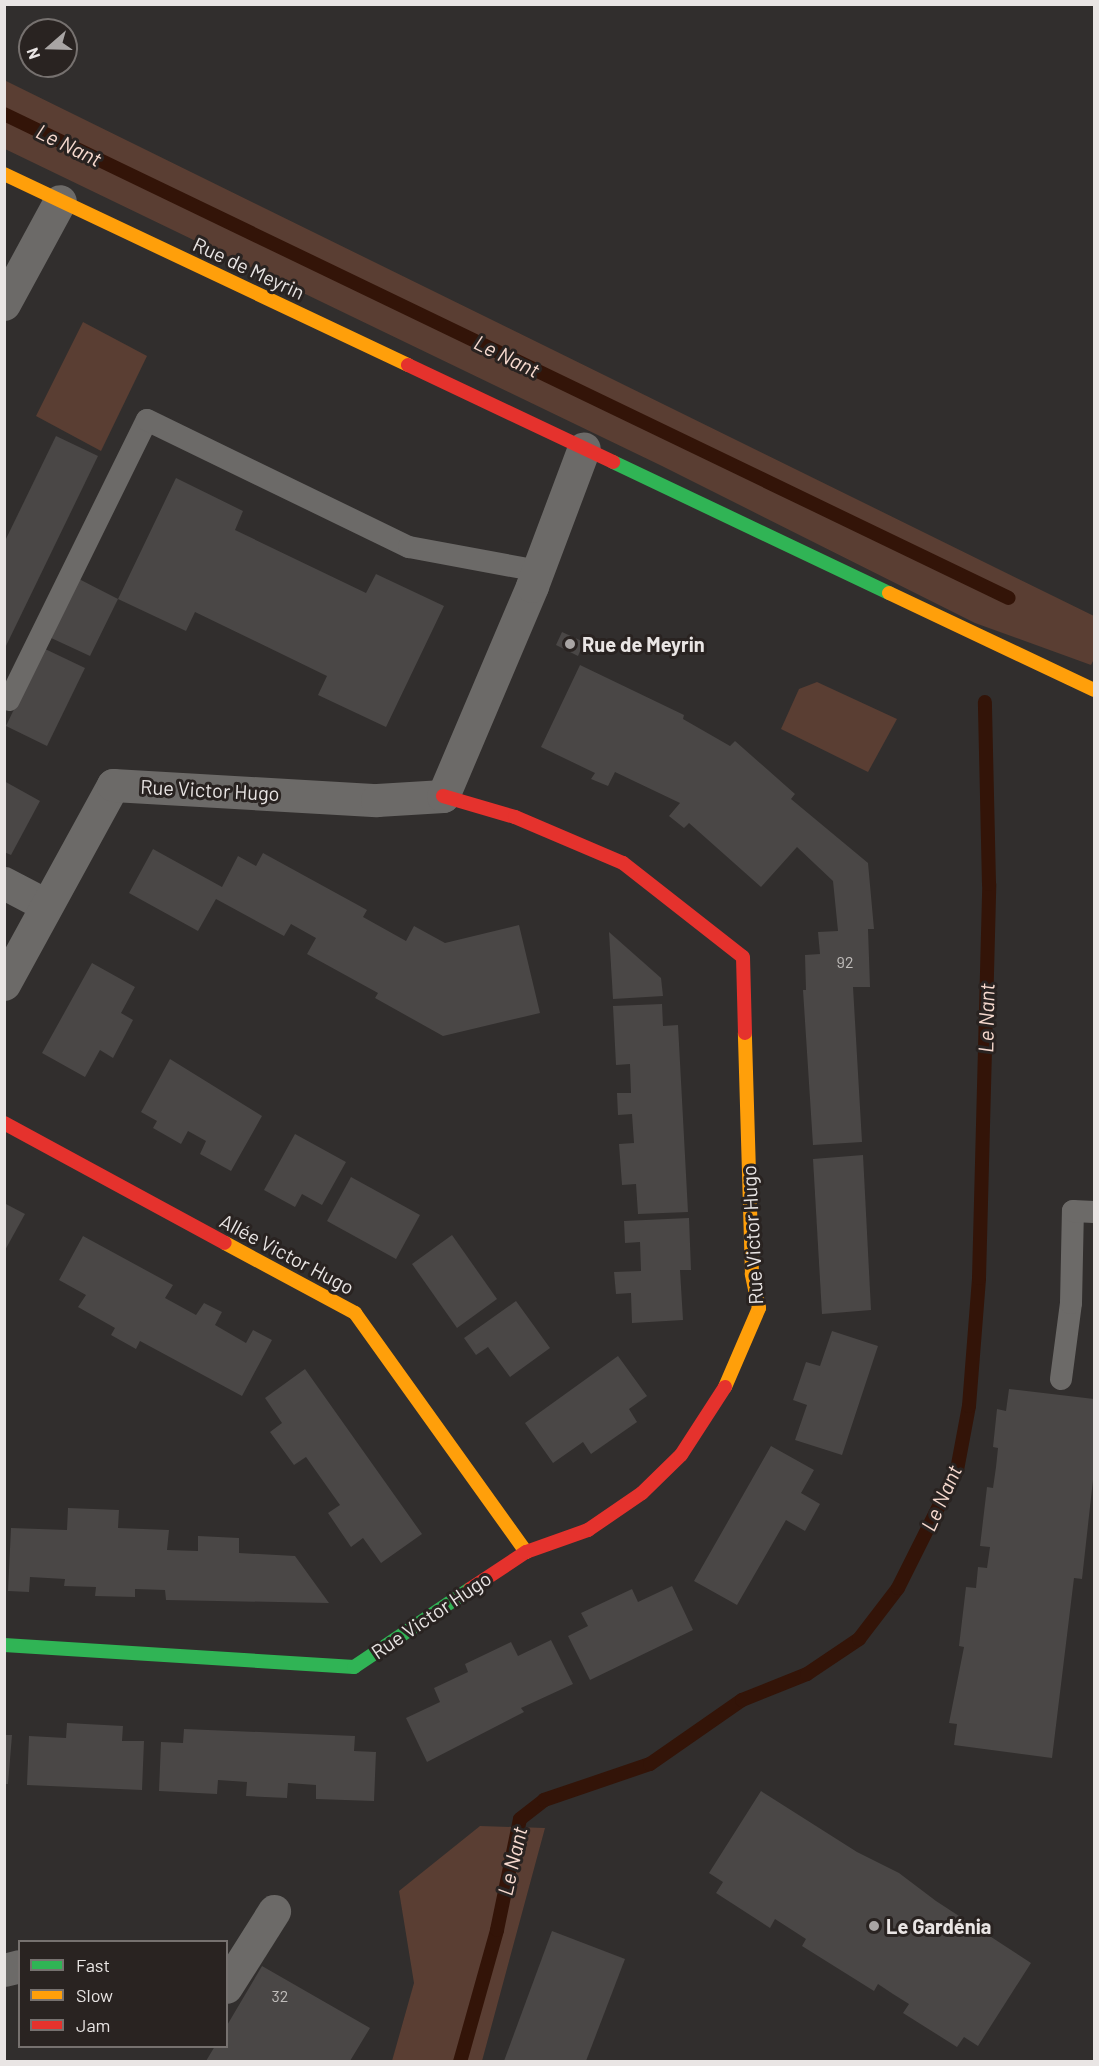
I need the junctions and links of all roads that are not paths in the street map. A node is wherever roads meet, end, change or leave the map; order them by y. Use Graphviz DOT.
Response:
graph roads {
  1 [pos="4,174"];
  2 [pos="60,201"];
  3 [pos="4,304"];
  4 [pos="584,448"];
  5 [pos="539,571"];
  6 [pos="1095,690"];
  7 [pos="9,700"];
  8 [pos="444,796"];
  9 [pos="4,883"];
  10 [pos="46,905"];
  11 [pos="4,984"];
  12 [pos="4,1123"];
  13 [pos="1095,1212"];
  14 [pos="1061,1379"];
  15 [pos="526,1552"];
  16 [pos="4,1645"];
  17 [pos="274,1911"];
  18 [pos="228,1984"];
  1 -- 2 [label="street, Rue de Meyrin"];
  2 -- 3 [label="street"];
  2 -- 4 [label="street, Rue de Meyrin"];
  4 -- 5 [label="street"];
  4 -- 6 [label="street, Rue de Meyrin"];
  5 -- 7 [label="lane"];
  5 -- 8 [label="street"];
  8 -- 10 [label="street, Rue Victor Hugo"];
  8 -- 15 [label="street, Rue Victor Hugo"];
  9 -- 10 [label="street"];
  10 -- 11 [label="street, Rue Victor Hugo"];
  12 -- 15 [label="street, Allée Victor Hugo"];
  13 -- 14 [label="lane"];
  15 -- 16 [label="street, Rue Victor Hugo"];
  17 -- 18 [label="street"];
}
